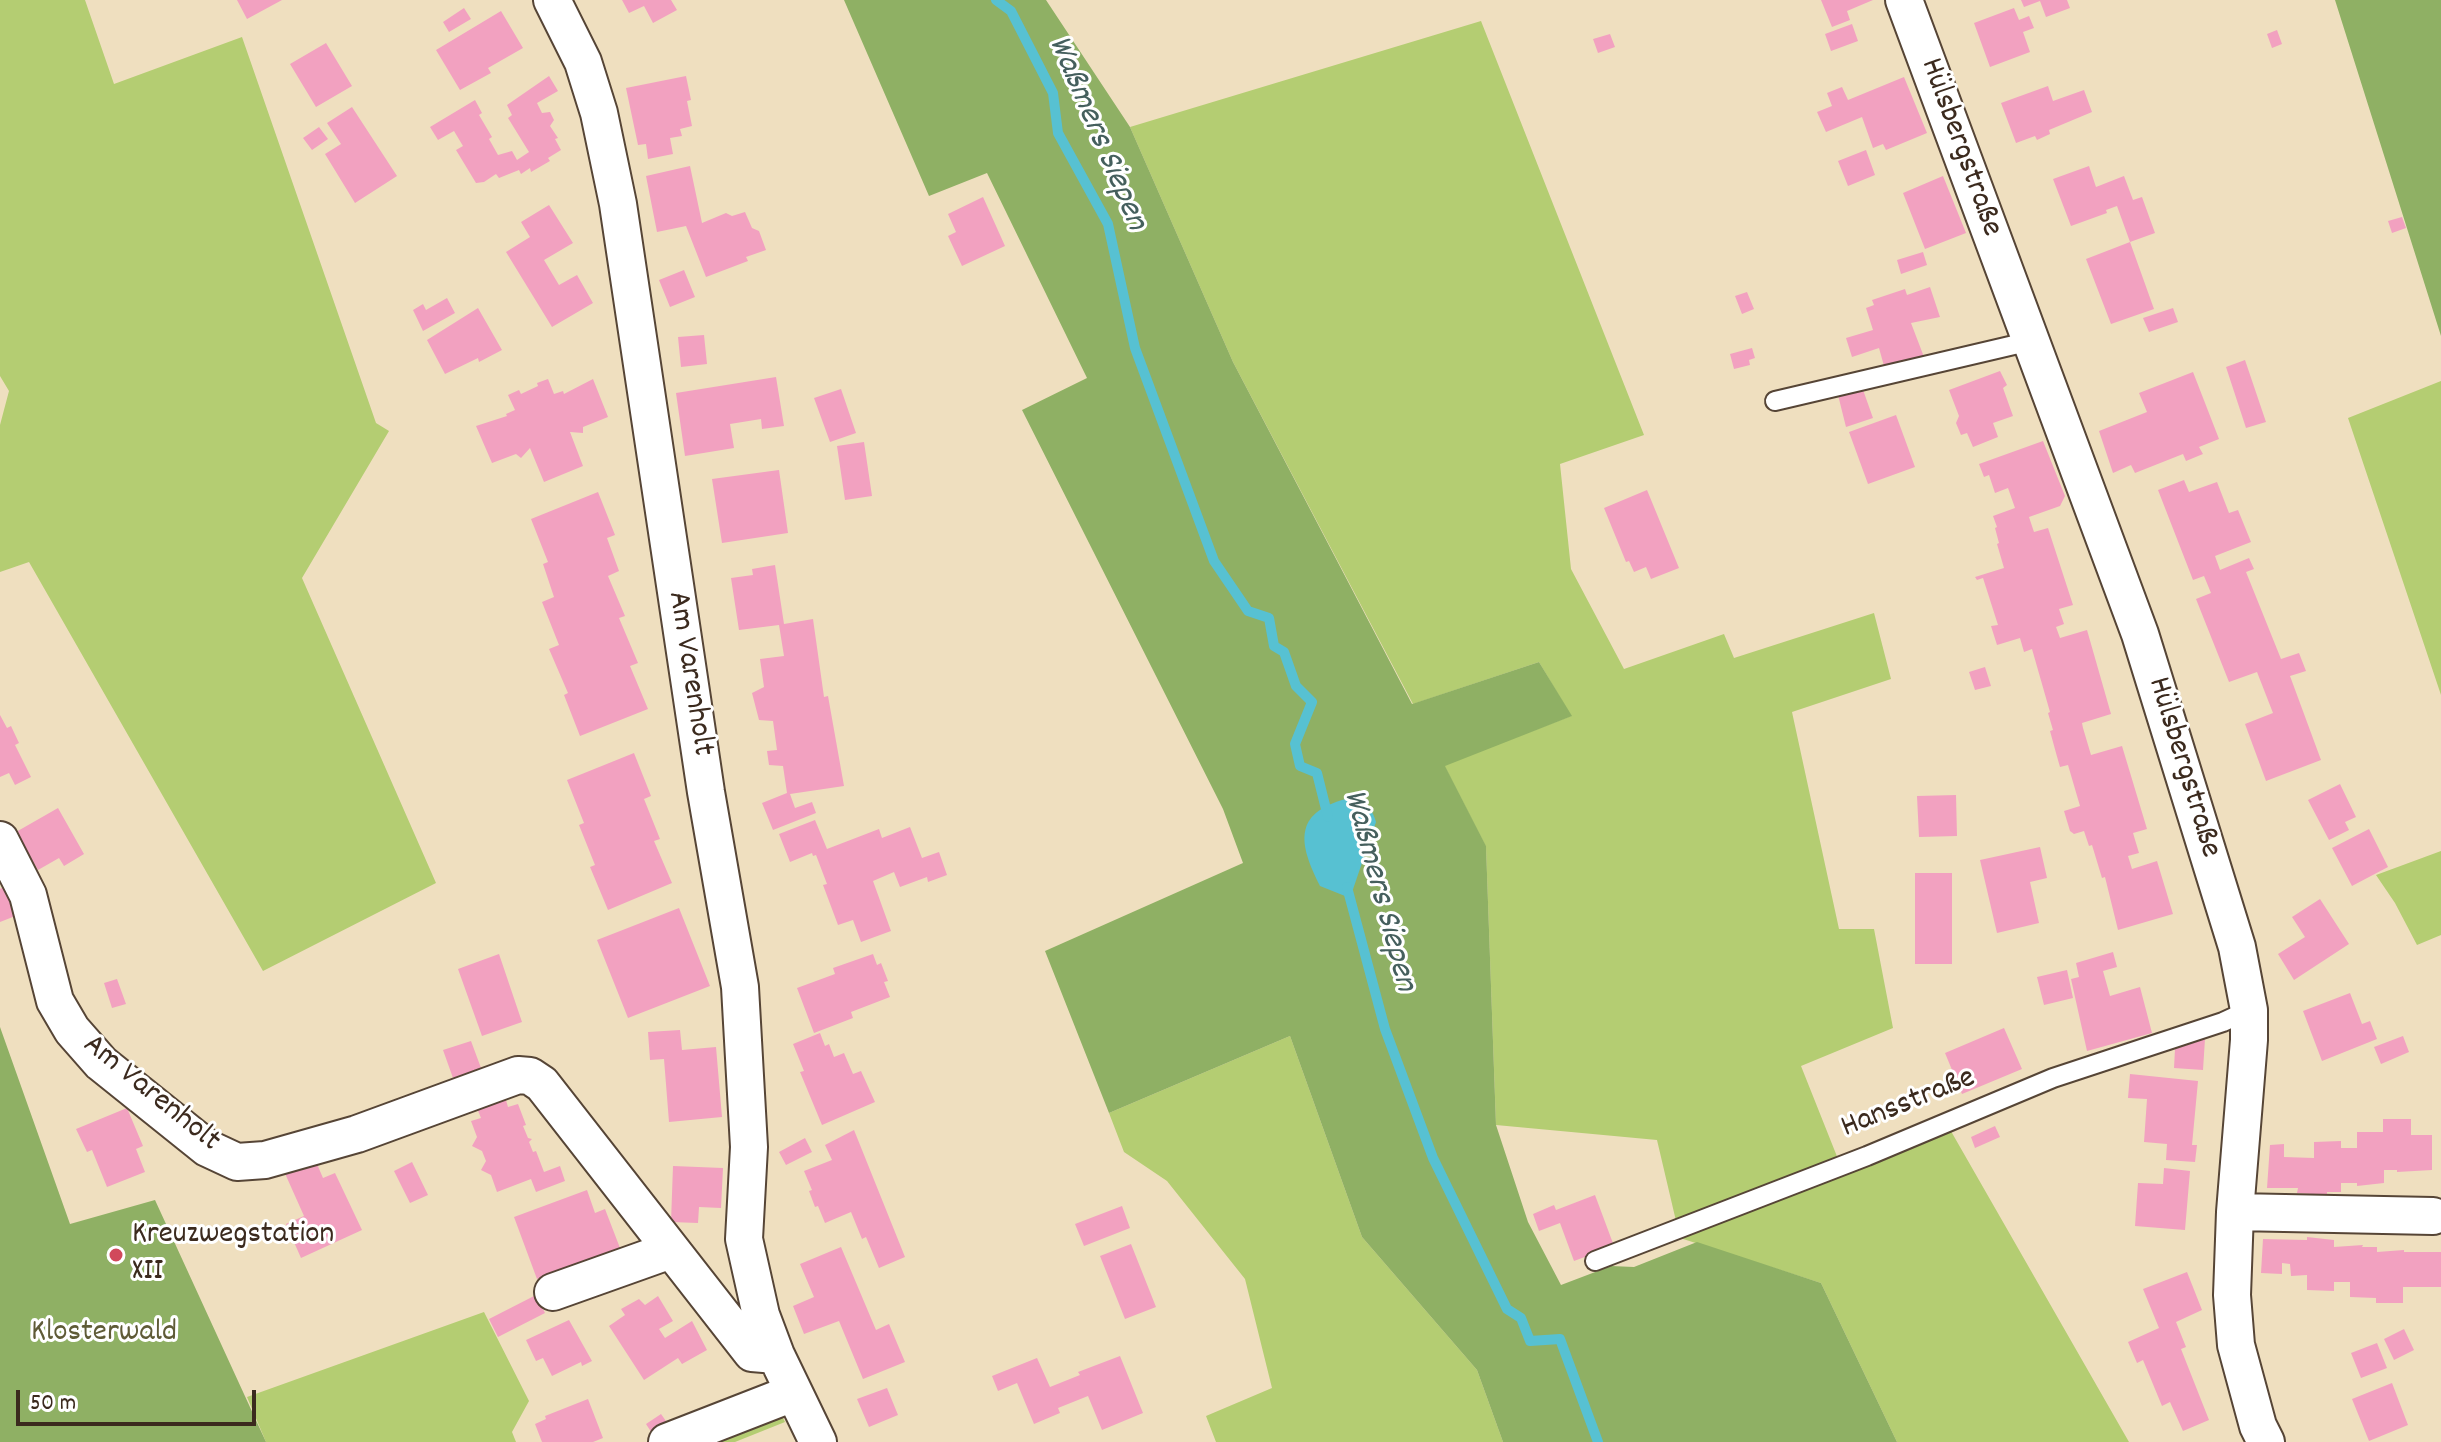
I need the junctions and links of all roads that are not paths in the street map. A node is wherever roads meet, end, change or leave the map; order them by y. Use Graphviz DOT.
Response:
graph roads {
  1 [pos="552,0"];
  2 [pos="1904,0"];
  3 [pos="2031,341"];
  4 [pos="1775,401"];
  5 [pos="0,840"];
  6 [pos="2249,1010"];
  7 [pos="2235,1212"];
  8 [pos="2433,1216"];
  9 [pos="671,1250"];
  10 [pos="1595,1261"];
  11 [pos="553,1292"];
  12 [pos="776,1355"];
  13 [pos="793,1393"];
  14 [pos="667,1442"];
  15 [pos="818,1442"];
  16 [pos="2266,1442"];
  1 -- 12 [label="street, Am Varenholt"];
  2 -- 3 [label="street, Hülsbergstraße"];
  3 -- 4 [label="lane"];
  3 -- 6 [label="street, Hülsbergstraße"];
  5 -- 9 [label="street, Am Varenholt"];
  6 -- 7 [label="street, Hülsbergstraße"];
  6 -- 10 [label="lane, Hansstraße"];
  7 -- 8 [label="street"];
  7 -- 16 [label="street, Hülsbergstraße"];
  9 -- 11 [label="street"];
  9 -- 12 [label="street, Am Varenholt"];
  12 -- 13 [label="street, Am Varenholt"];
  13 -- 14 [label="street"];
  13 -- 15 [label="street, Am Varenholt"];
}
